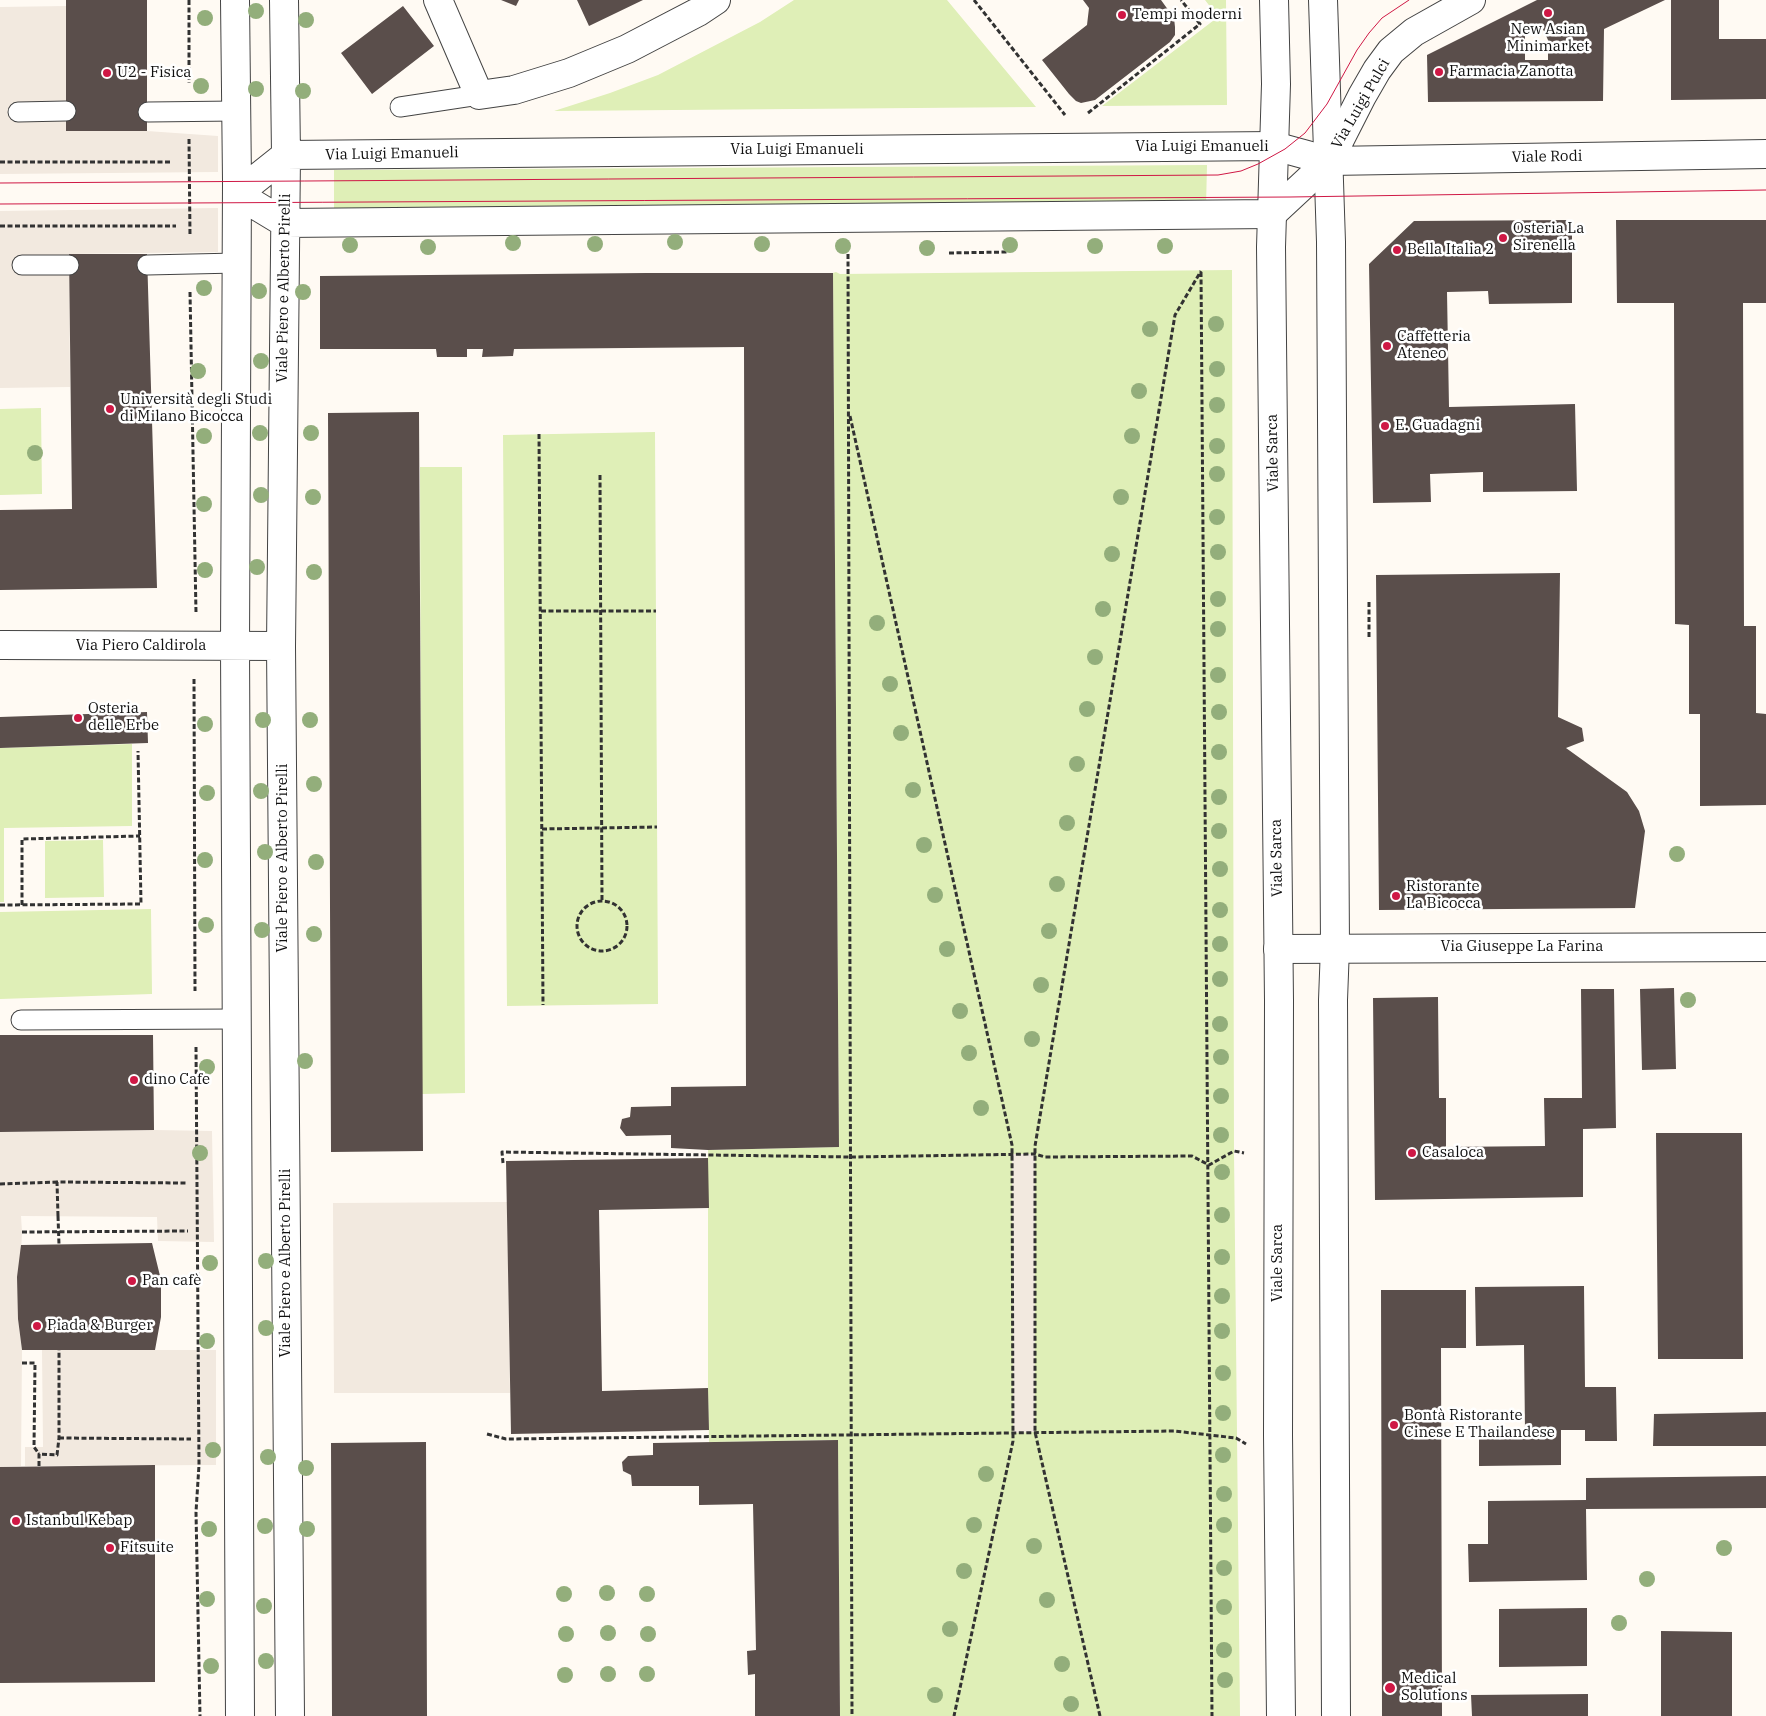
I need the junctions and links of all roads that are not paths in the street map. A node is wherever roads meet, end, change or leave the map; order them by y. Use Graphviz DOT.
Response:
graph roads {
  1 [pos="235,0"];
  2 [pos="284,0"];
  3 [pos="438,0"];
  4 [pos="716,0"];
  5 [pos="1274,0"];
  6 [pos="1323,0"];
  7 [pos="1471,0"];
  8 [pos="479,95"];
  9 [pos="400,107"];
  10 [pos="236,110"];
  11 [pos="18,112"];
  12 [pos="66,112"];
  13 [pos="148,112"];
  14 [pos="1274,146"];
  15 [pos="1766,154"];
  16 [pos="286,155"];
  17 [pos="1329,161"];
  18 [pos="237,194"];
  19 [pos="1272,214"];
  20 [pos="285,224"];
  21 [pos="237,263"];
  22 [pos="22,265"];
  23 [pos="69,265"];
  24 [pos="147,265"];
  25 [pos="0,645"];
  26 [pos="235,646"];
  27 [pos="281,646"];
  28 [pos="1766,947"];
  29 [pos="1335,948"];
  30 [pos="1278,949"];
  31 [pos="237,1019"];
  32 [pos="21,1020"];
  33 [pos="240,1716"];
  34 [pos="290,1716"];
  35 [pos="1281,1716"];
  36 [pos="1336,1716"];
  1 -- 10 [label="street"];
  2 -- 16 [label="street, Viale Piero e Alberto Pirelli"];
  3 -- 8 [label="street"];
  4 -- 8 [label="street"];
  5 -- 14 [label="street, Viale Sarca"];
  6 -- 17 [label="street"];
  7 -- 17 [label="street, Via Luigi Pulci"];
  8 -- 9 [label="lane"];
  10 -- 13 [label="lane"];
  10 -- 18 [label="street"];
  11 -- 12 [label="lane"];
  14 -- 16 [label="street, Via Luigi Emanueli"];
  14 -- 17 [label="street, Via Luigi Emanueli"];
  14 -- 19 [label="street, Viale Sarca"];
  15 -- 17 [label="street, Viale Rodi"];
  16 -- 18 [label="street"];
  16 -- 20 [label="street, Viale Piero e Alberto Pirelli"];
  17 -- 19 [label="street"];
  17 -- 29 [label="street"];
  18 -- 20 [label="street"];
  18 -- 21 [label="street"];
  19 -- 20 [label="street"];
  19 -- 30 [label="street, Viale Sarca"];
  20 -- 27 [label="street, Viale Piero e Alberto Pirelli"];
  21 -- 24 [label="lane"];
  21 -- 26 [label="street"];
  22 -- 23 [label="lane"];
  25 -- 26 [label="street, Via Piero Caldirola"];
  26 -- 27 [label="street, Via Piero Caldirola"];
  26 -- 31 [label="street"];
  27 -- 34 [label="street, Viale Piero e Alberto Pirelli"];
  28 -- 29 [label="street, Via Giuseppe La Farina"];
  29 -- 30 [label="street, Via Giuseppe La Farina"];
  29 -- 36 [label="street"];
  30 -- 35 [label="street, Viale Sarca"];
  31 -- 32 [label="lane"];
  31 -- 33 [label="street"];
}
